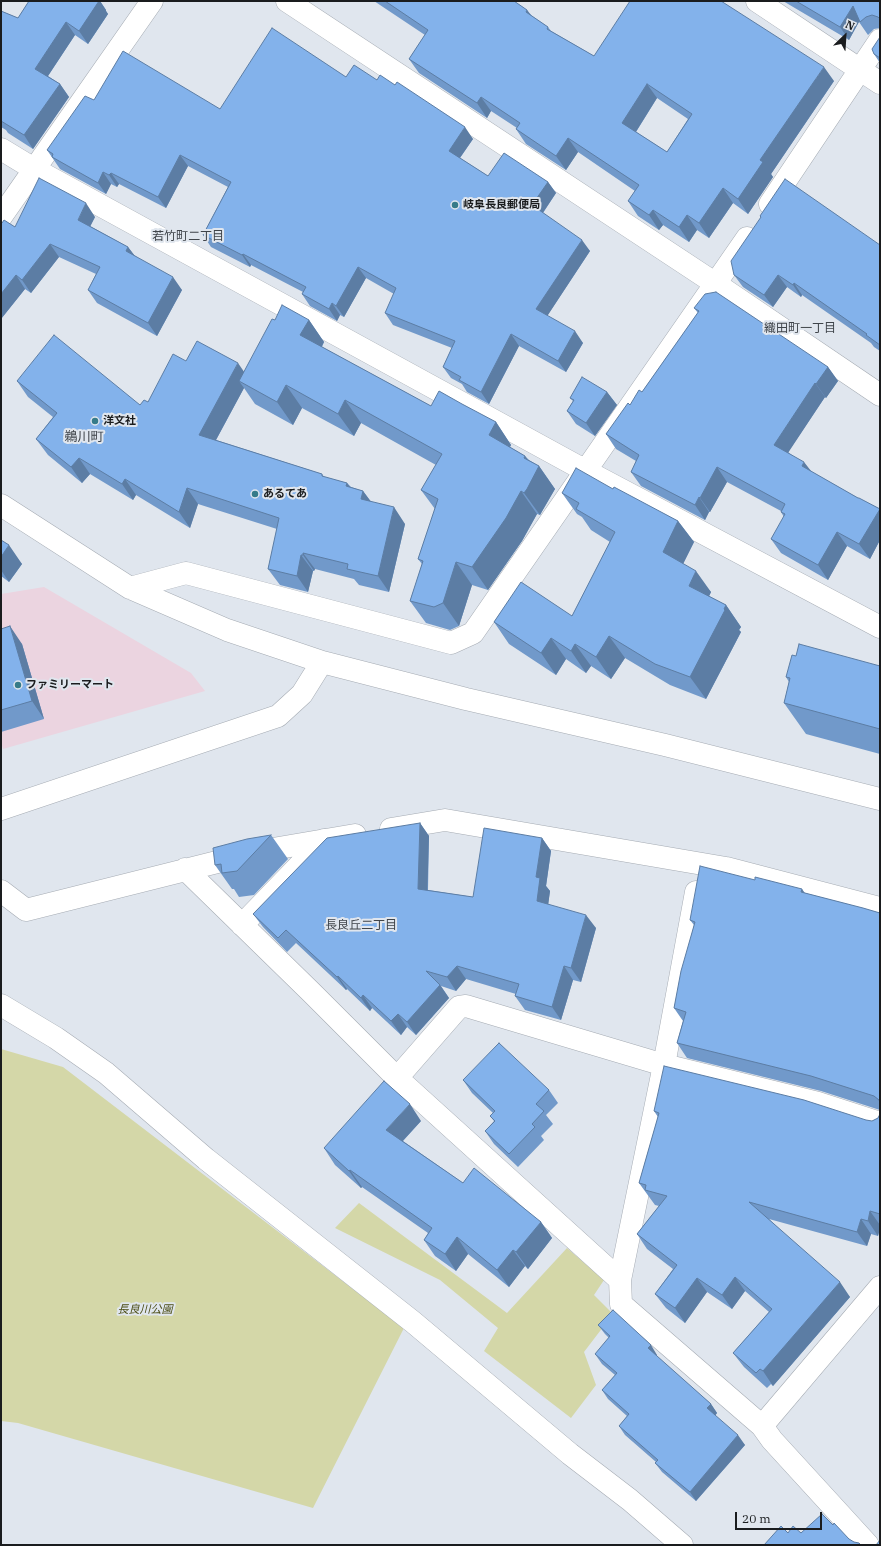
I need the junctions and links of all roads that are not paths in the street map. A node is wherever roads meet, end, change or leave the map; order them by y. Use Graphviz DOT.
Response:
graph roads {
  1 [pos="152,1"];
  2 [pos="287,1"];
  3 [pos="757,1"];
  4 [pos="880,40"];
  5 [pos="860,70"];
  6 [pos="880,84"];
  7 [pos="1,149"];
  8 [pos="34,169"];
  9 [pos="1,217"];
  10 [pos="716,284"];
  11 [pos="880,395"];
  12 [pos="586,471"];
  13 [pos="1,505"];
  14 [pos="130,588"];
  15 [pos="880,627"];
  16 [pos="322,662"];
  17 [pos="880,799"];
  18 [pos="1,809"];
  19 [pos="324,840"];
  20 [pos="701,864"];
  21 [pos="185,869"];
  22 [pos="1,891"];
  23 [pos="880,908"];
  24 [pos="242,925"];
  25 [pos="1,1005"];
  26 [pos="664,1065"];
  27 [pos="397,1078"];
  28 [pos="880,1123"];
  29 [pos="620,1280"];
  30 [pos="880,1287"];
  31 [pos="762,1426"];
  32 [pos="682,1545"];
  33 [pos="868,1545"];
  1 -- 8 [label="street"];
  2 -- 10 [label="street"];
  3 -- 5 [label="street"];
  4 -- 5 [label="street"];
  5 -- 6 [label="street"];
  5 -- 10 [label="street"];
  7 -- 8 [label="street"];
  8 -- 9 [label="street"];
  8 -- 12 [label="street"];
  10 -- 11 [label="street"];
  10 -- 12 [label="street"];
  12 -- 14 [label="street"];
  12 -- 15 [label="street"];
  13 -- 14 [label="street"];
  14 -- 16 [label="street"];
  16 -- 17 [label="street"];
  16 -- 18 [label="street"];
  19 -- 20 [label="street"];
  19 -- 21 [label="street"];
  19 -- 24 [label="street"];
  20 -- 23 [label="street"];
  20 -- 26 [label="street"];
  21 -- 22 [label="street"];
  21 -- 24 [label="street"];
  24 -- 27 [label="street"];
  25 -- 32 [label="street"];
  26 -- 27 [label="street"];
  26 -- 28 [label="street"];
  26 -- 29 [label="street"];
  27 -- 29 [label="street"];
  29 -- 31 [label="street"];
  30 -- 31 [label="street"];
  31 -- 33 [label="street"];
}
